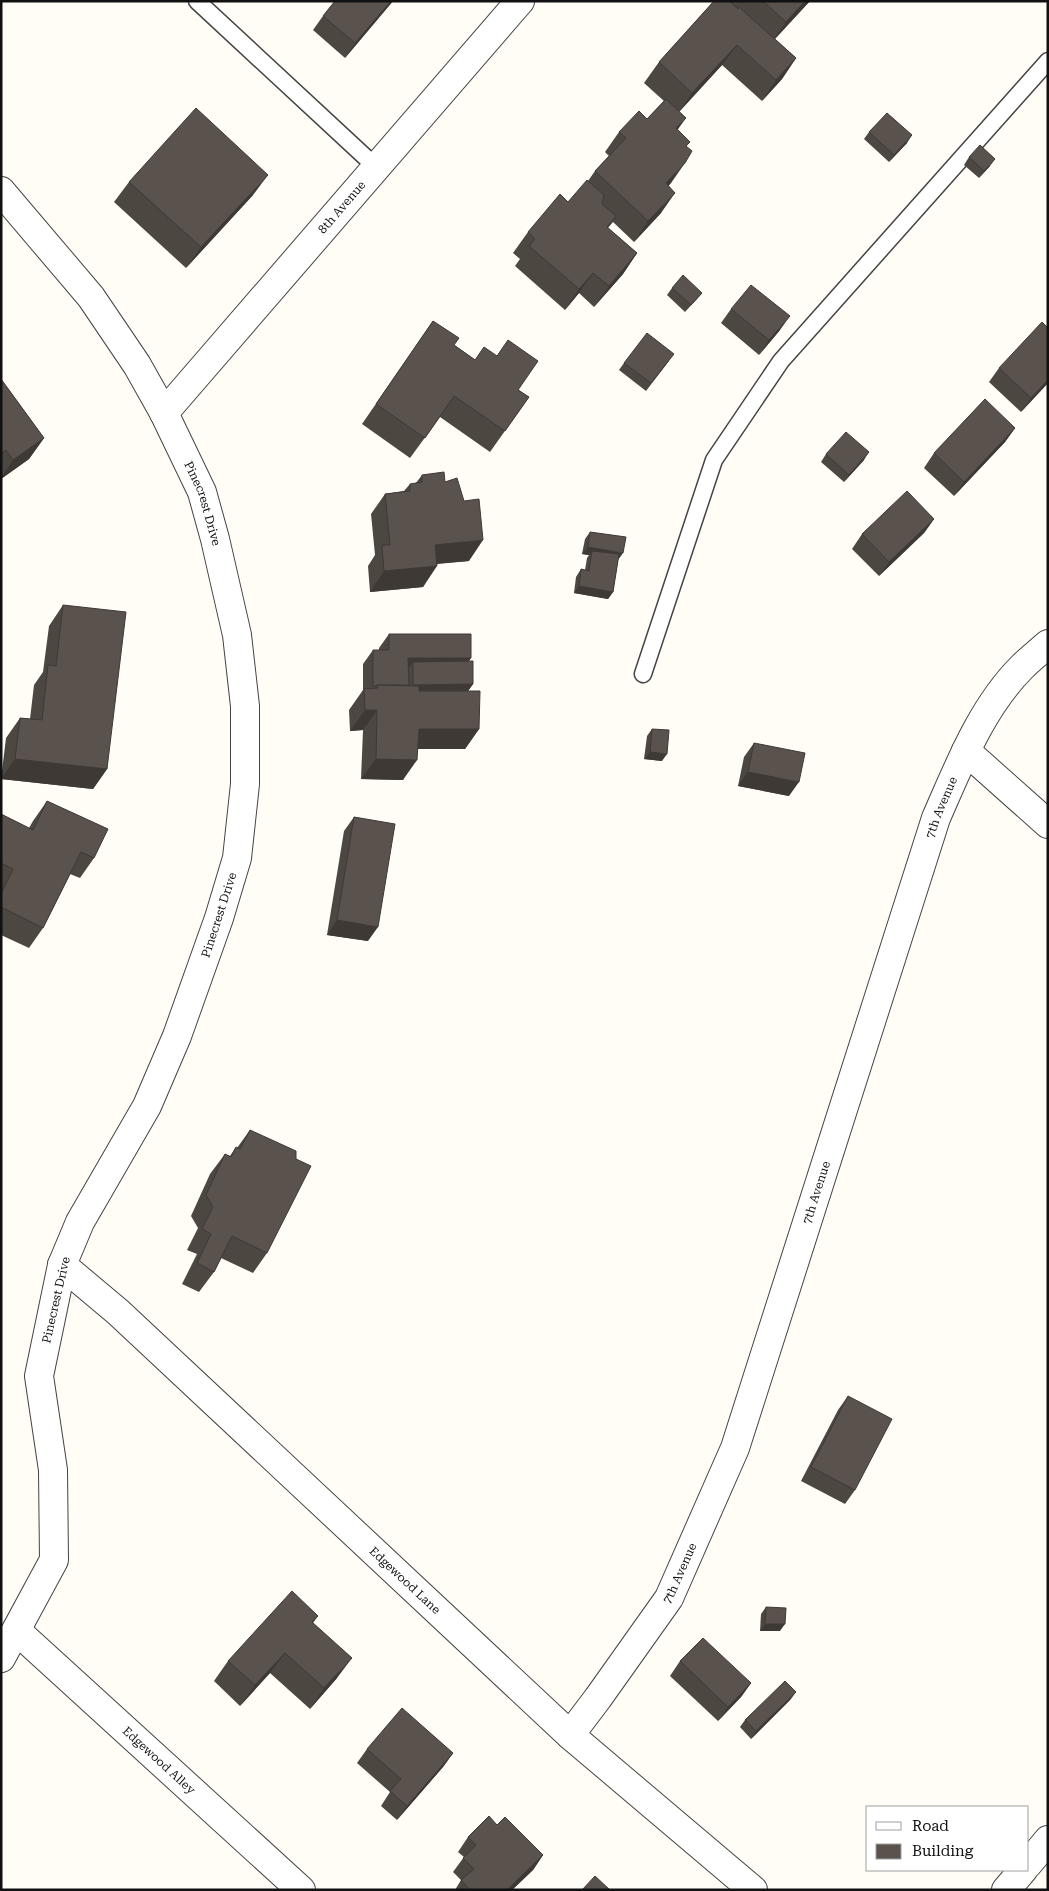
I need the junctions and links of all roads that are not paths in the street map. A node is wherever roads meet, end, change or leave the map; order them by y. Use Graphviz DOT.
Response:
graph roads {
  1 [pos="197,1"];
  2 [pos="520,1"];
  3 [pos="1048,61"];
  4 [pos="376,167"];
  5 [pos="1,191"];
  6 [pos="164,413"];
  7 [pos="1048,644"];
  8 [pos="643,674"];
  9 [pos="966,751"];
  10 [pos="1048,824"];
  11 [pos="62,1265"];
  12 [pos="17,1631"];
  13 [pos="1,1658"];
  14 [pos="570,1735"];
  15 [pos="1048,1840"];
  16 [pos="1029,1863"];
  17 [pos="1021,1871"];
  18 [pos="301,1890"];
  19 [pos="753,1890"];
  20 [pos="1006,1890"];
  1 -- 4 [label="lane"];
  2 -- 4 [label="street, 8th Avenue"];
  3 -- 8 [label="lane"];
  4 -- 6 [label="street, 8th Avenue"];
  5 -- 6 [label="street, Pinecrest Drive"];
  6 -- 11 [label="street, Pinecrest Drive"];
  7 -- 9 [label="street, 7th Avenue"];
  9 -- 10 [label="street"];
  9 -- 14 [label="street, 7th Avenue"];
  11 -- 12 [label="street, Pinecrest Drive"];
  11 -- 14 [label="street, Edgewood Lane"];
  12 -- 13 [label="street, Pinecrest Drive"];
  12 -- 18 [label="street, Edgewood Alley"];
  14 -- 19 [label="street, Edgewood Lane"];
  15 -- 16 [label="street"];
  17 -- 20 [label="street"];
}
